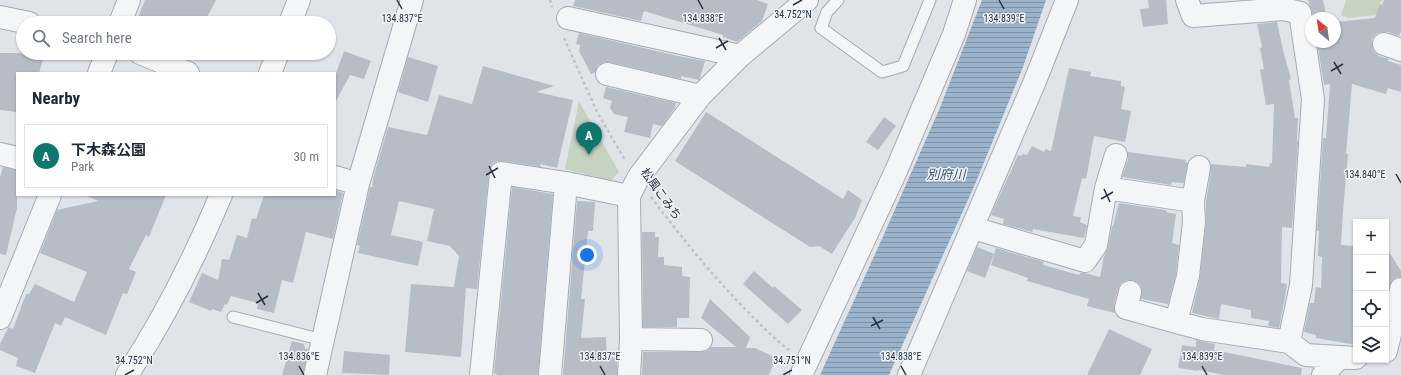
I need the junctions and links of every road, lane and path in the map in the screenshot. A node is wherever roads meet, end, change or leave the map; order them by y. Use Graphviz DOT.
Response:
graph roads {
  1 [pos="130,0"];
  2 [pos="299,0"];
  3 [pos="412,0"];
  4 [pos="550,0"];
  5 [pos="807,0"];
  6 [pos="838,0"];
  7 [pos="930,0"];
  8 [pos="965,0"];
  9 [pos="1067,0"];
  10 [pos="1187,0"];
  11 [pos="123,16"];
  12 [pos="293,16"];
  13 [pos="0,17"];
  14 [pos="16,20"];
  15 [pos="562,22"];
  16 [pos="740,56"];
  17 [pos="104,60"];
  18 [pos="157,60"];
  19 [pos="275,60"];
  20 [pos="99,72"];
  21 [pos="186,72"];
  22 [pos="270,72"];
  23 [pos="607,74"];
  24 [pos="700,96"];
  25 [pos="0,154"];
  26 [pos="1116,155"];
  27 [pos="16,158"];
  28 [pos="1199,166"];
  29 [pos="336,177"];
  30 [pos="566,183"];
  31 [pos="358,184"];
  32 [pos="633,187"];
  33 [pos="1106,188"];
  34 [pos="50,196"];
  35 [pos="221,196"];
  36 [pos="1193,201"];
  37 [pos="973,228"];
  38 [pos="1401,289"];
  39 [pos="1130,292"];
  40 [pos="233,317"];
  41 [pos="0,318"];
  42 [pos="1176,322"];
  43 [pos="631,339"];
  44 [pos="1389,339"];
  45 [pos="323,340"];
  46 [pos="701,340"];
  47 [pos="1289,342"];
  48 [pos="1348,358"];
  49 [pos="1389,359"];
  50 [pos="1401,361"];
  51 [pos="804,369"];
  52 [pos="127,375"];
  53 [pos="315,375"];
  54 [pos="481,375"];
  55 [pos="550,375"];
  56 [pos="629,375"];
  57 [pos="909,375"];
  58 [pos="1323,375"];
  1 -- 11 [label="street"];
  2 -- 12 [label="street"];
  3 -- 31 [label="street"];
  4 -- 15 [label="path, 松風こみち"];
  5 -- 16 [label="street"];
  6 -- 7 [label="lane"];
  8 -- 51 [label="street"];
  9 -- 37 [label="street"];
  10 -- 47 [label="street"];
  13 -- 14 [label="street"];
  15 -- 16 [label="street"];
  15 -- 32 [label="path, 松風こみち"];
  16 -- 24 [label="street"];
  17 -- 20 [label="street"];
  18 -- 21 [label="street"];
  19 -- 22 [label="street"];
  23 -- 24 [label="street"];
  24 -- 32 [label="street"];
  25 -- 27 [label="street"];
  26 -- 33 [label="street"];
  28 -- 36 [label="street"];
  29 -- 31 [label="street"];
  30 -- 32 [label="street"];
  30 -- 54 [label="street"];
  30 -- 55 [label="street"];
  31 -- 45 [label="street"];
  32 -- 43 [label="street"];
  32 -- 51 [label="path, 松風こみち"];
  33 -- 36 [label="street"];
  33 -- 37 [label="street"];
  34 -- 41 [label="street"];
  35 -- 52 [label="street"];
  36 -- 42 [label="street"];
  37 -- 57 [label="street"];
  38 -- 44 [label="street"];
  39 -- 42 [label="street"];
  40 -- 45 [label="lane"];
  42 -- 47 [label="street"];
  43 -- 46 [label="street"];
  43 -- 56 [label="street"];
  45 -- 53 [label="street"];
  47 -- 48 [label="street"];
  48 -- 58 [label="street"];
  49 -- 50 [label="street"];
}
